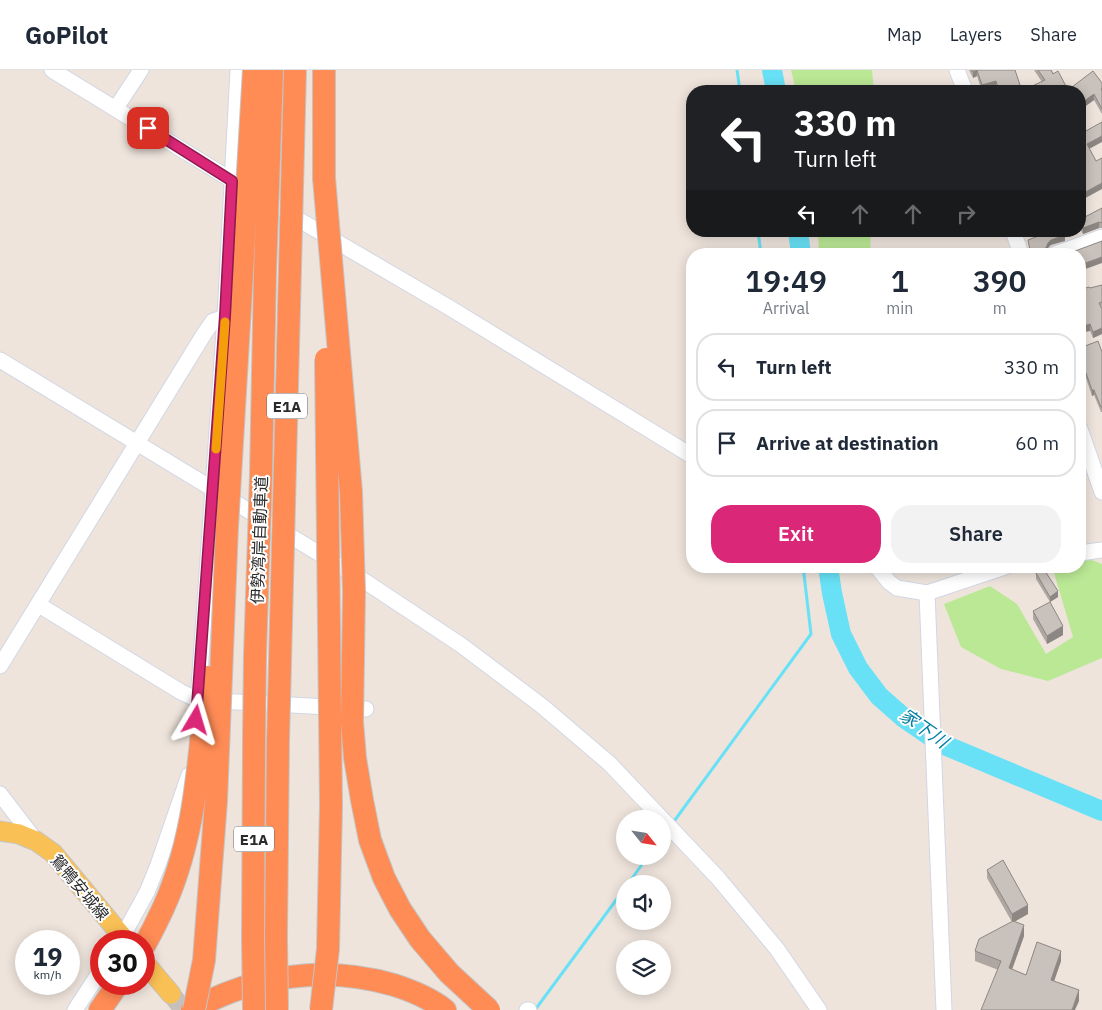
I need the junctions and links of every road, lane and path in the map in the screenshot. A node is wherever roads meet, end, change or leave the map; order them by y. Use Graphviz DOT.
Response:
graph roads {
  1 [pos="52,70"];
  2 [pos="141,70"];
  3 [pos="238,70"];
  4 [pos="254,70"];
  5 [pos="272,70"];
  6 [pos="295,70"];
  7 [pos="324,70"];
  8 [pos="958,70"];
  9 [pos="963,85"];
  10 [pos="116,108"];
  11 [pos="324,178"];
  12 [pos="232,181"];
  13 [pos="1102,237"];
  14 [pos="1072,248"];
  15 [pos="225,316"];
  16 [pos="0,360"];
  17 [pos="138,443"];
  18 [pos="1086,446"];
  19 [pos="686,452"];
  20 [pos="213,488"];
  21 [pos="1102,492"];
  22 [pos="227,526"];
  23 [pos="1102,550"];
  24 [pos="1086,552"];
  25 [pos="882,573"];
  26 [pos="987,573"];
  27 [pos="926,593"];
  28 [pos="39,605"];
  29 [pos="0,666"];
  30 [pos="198,700"];
  31 [pos="366,709"];
  32 [pos="0,794"];
  33 [pos="0,831"];
  34 [pos="36,841"];
  35 [pos="115,930"];
  36 [pos="128,930"];
  37 [pos="152,930"];
  38 [pos="155,975"];
  39 [pos="90,987"];
  40 [pos="171,994"];
  41 [pos="110,995"];
  42 [pos="440,1006"];
  43 [pos="75,1010"];
  44 [pos="100,1010"];
  45 [pos="193,1010"];
  46 [pos="254,1010"];
  47 [pos="277,1010"];
  48 [pos="321,1010"];
  49 [pos="489,1010"];
  50 [pos="819,1010"];
  51 [pos="944,1010"];
  1 -- 10 [label="street"];
  2 -- 10 [label="street"];
  3 -- 12 [label="street"];
  4 -- 22 [label="highway, bridge"];
  5 -- 46 [label="highway, 伊勢湾岸自動車道 / E1A, bridge"];
  6 -- 47 [label="highway, 伊勢湾岸自動車道 / E1A, bridge"];
  7 -- 11 [label="highway"];
  8 -- 9 [label="street"];
  10 -- 12 [label="street"];
  11 -- 48 [label="highway, bridge"];
  11 -- 49 [label="highway, bridge"];
  12 -- 15 [label="street"];
  12 -- 19 [label="street"];
  13 -- 14 [label="street"];
  15 -- 17 [label="street"];
  15 -- 20 [label="street"];
  16 -- 17 [label="street"];
  17 -- 20 [label="street"];
  17 -- 28 [label="street"];
  18 -- 21 [label="street"];
  20 -- 30 [label="street"];
  20 -- 50 [label="street"];
  22 -- 37 [label="highway, bridge"];
  22 -- 45 [label="highway, bridge"];
  23 -- 24 [label="street"];
  25 -- 27 [label="street"];
  26 -- 27 [label="street"];
  27 -- 51 [label="street"];
  28 -- 29 [label="street"];
  28 -- 30 [label="street"];
  30 -- 31 [label="street"];
  30 -- 36 [label="street"];
  32 -- 34 [label="street"];
  33 -- 34 [label="main road, 鴛鴨安城線"];
  34 -- 35 [label="main road, 鴛鴨安城線"];
  38 -- 40 [label="main road"];
  39 -- 43 [label="street"];
  41 -- 44 [label="highway"];
  42 -- 45 [label="highway"];
}
